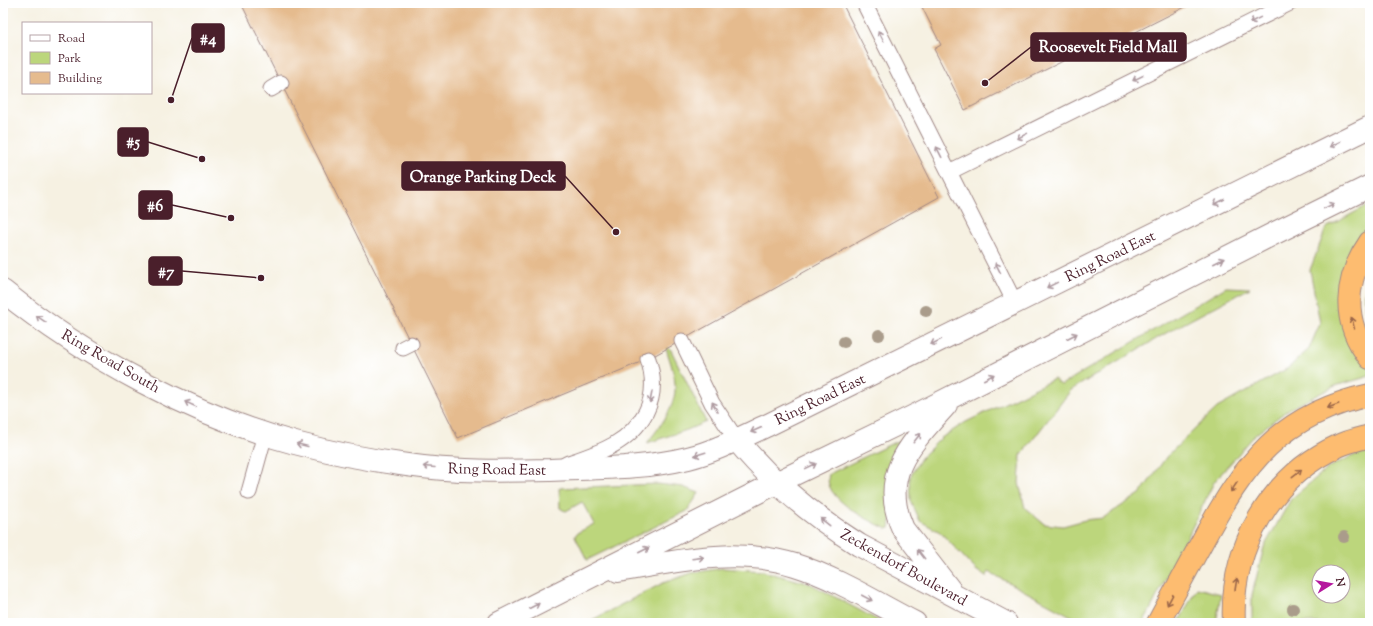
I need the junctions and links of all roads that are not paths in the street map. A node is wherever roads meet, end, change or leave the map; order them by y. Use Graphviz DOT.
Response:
graph roads {
  1 [pos="864,3"];
  2 [pos="1290,3"];
  3 [pos="1370,127"];
  4 [pos="949,172"];
  5 [pos="1370,186"];
  6 [pos="1370,242"];
  7 [pos="3,291"];
  8 [pos="1015,303"];
  9 [pos="682,341"];
  10 [pos="1370,358"];
  11 [pos="648,359"];
  12 [pos="955,395"];
  13 [pos="1370,395"];
  14 [pos="226,420"];
  15 [pos="265,434"];
  16 [pos="1370,436"];
  17 [pos="736,439"];
  18 [pos="552,470"];
  19 [pos="776,483"];
  20 [pos="249,492"];
  21 [pos="597,574"];
  22 [pos="954,596"];
  23 [pos="499,623"];
  24 [pos="915,623"];
  25 [pos="1006,623"];
  26 [pos="1158,623"];
  27 [pos="1234,623"];
  4 -- 1 [label="lane, one-way"];
  2 -- 4 [label="lane, one-way"];
  3 -- 8 [label="street, Ring Road East, one-way"];
  8 -- 4 [label="lane, one-way"];
  12 -- 5 [label="street, one-way"];
  10 -- 6 [label="highway, one-way"];
  14 -- 7 [label="street, Ring Road South, one-way"];
  8 -- 17 [label="street, Ring Road East, one-way"];
  17 -- 9 [label="lane, one-way"];
  11 -- 18 [label="lane, one-way"];
  19 -- 12 [label="street, one-way"];
  22 -- 12 [label="street, one-way"];
  13 -- 26 [label="highway, one-way"];
  14 -- 15 [label="street, Ring Road East"];
  18 -- 15 [label="street, Ring Road East, one-way"];
  15 -- 20 [label="lane"];
  27 -- 16 [label="highway, one-way"];
  17 -- 18 [label="street, Ring Road East, one-way"];
  17 -- 19 [label="street, Zeckendorf Boulevard"];
  21 -- 19 [label="street, one-way"];
  22 -- 19 [label="street, Zeckendorf Boulevard, one-way"];
  23 -- 21 [label="street, one-way"];
  21 -- 24 [label="street, one-way"];
  22 -- 25 [label="street, Zeckendorf Boulevard"];
}
